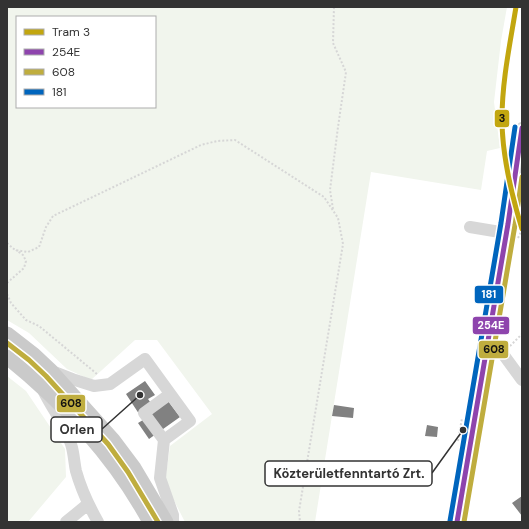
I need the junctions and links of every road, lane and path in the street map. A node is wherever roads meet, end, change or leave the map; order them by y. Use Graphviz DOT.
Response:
graph roads {
  1 [pos="334,7"];
  2 [pos="522,128"];
  3 [pos="519,164"];
  4 [pos="333,210"];
  5 [pos="470,227"];
  6 [pos="506,233"];
  7 [pos="7,243"];
  8 [pos="15,250"];
  9 [pos="7,283"];
  10 [pos="7,294"];
  11 [pos="7,334"];
  12 [pos="522,334"];
  13 [pos="487,348"];
  14 [pos="503,354"];
  15 [pos="7,357"];
  16 [pos="51,371"];
  17 [pos="522,380"];
  18 [pos="110,384"];
  19 [pos="40,386"];
  20 [pos="170,394"];
  21 [pos="164,440"];
  22 [pos="88,504"];
  23 [pos="66,522"];
  24 [pos="98,522"];
  25 [pos="150,522"];
  26 [pos="166,522"];
  27 [pos="173,522"];
  28 [pos="300,522"];
  29 [pos="457,522"];
  1 -- 4 [label="path"];
  2 -- 3 [label="street"];
  3 -- 6 [label="street"];
  4 -- 8 [label="path"];
  4 -- 28 [label="path"];
  5 -- 6 [label="street"];
  6 -- 13 [label="street"];
  7 -- 8 [label="path"];
  8 -- 9 [label="path"];
  10 -- 18 [label="path"];
  11 -- 16 [label="main road"];
  12 -- 14 [label="path"];
  13 -- 14 [label="street"];
  13 -- 29 [label="street"];
  14 -- 17 [label="street"];
  15 -- 19 [label="main road"];
  16 -- 18 [label="street"];
  16 -- 26 [label="main road"];
  18 -- 20 [label="street"];
  19 -- 22 [label="street"];
  19 -- 25 [label="main road"];
  20 -- 21 [label="street"];
  20 -- 21 [label="street"];
  21 -- 27 [label="street"];
  22 -- 23 [label="street"];
  22 -- 24 [label="street"];
}
